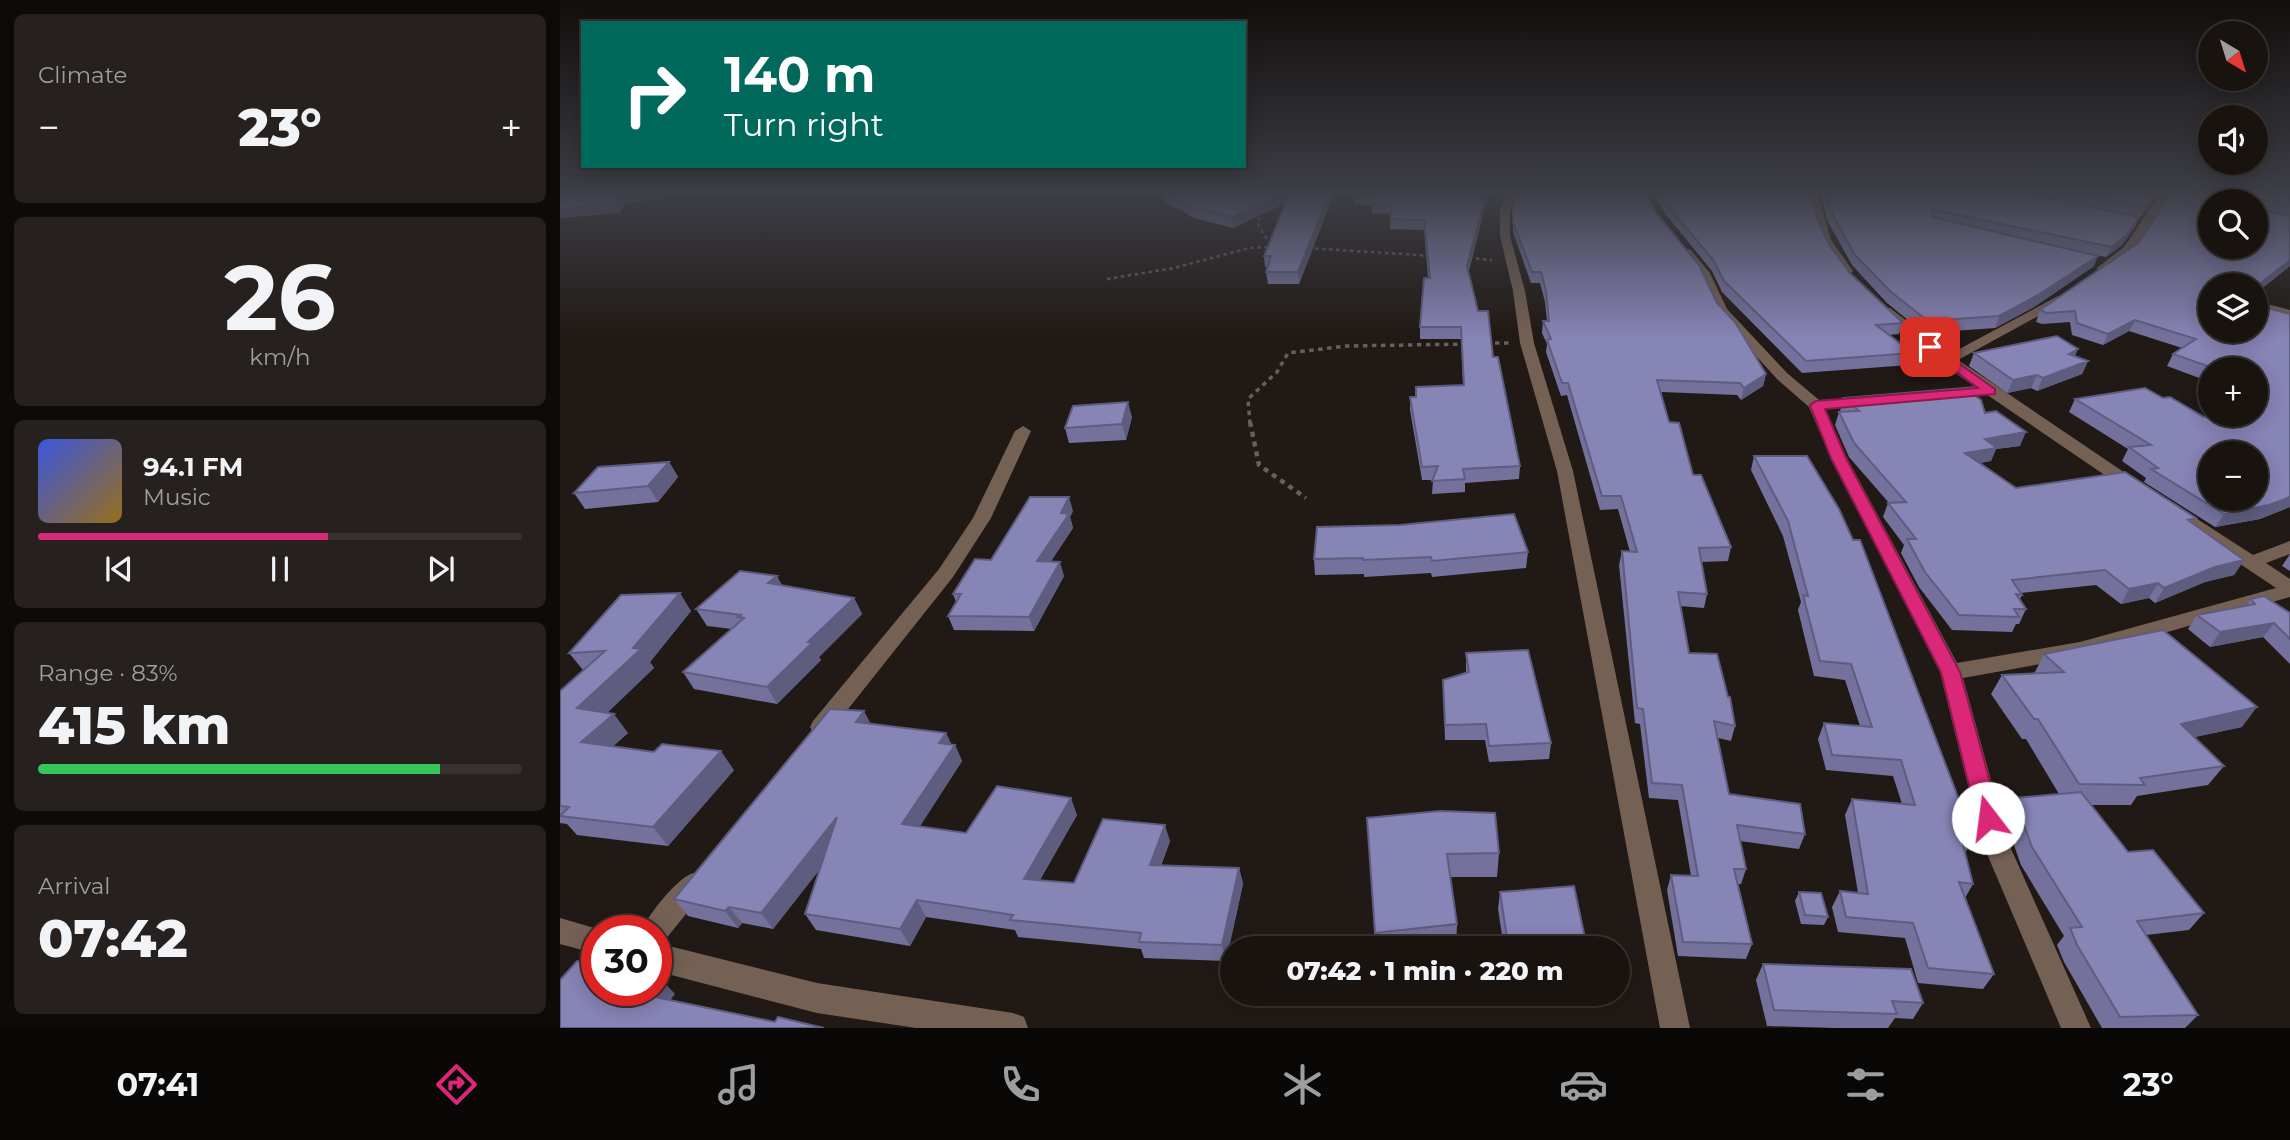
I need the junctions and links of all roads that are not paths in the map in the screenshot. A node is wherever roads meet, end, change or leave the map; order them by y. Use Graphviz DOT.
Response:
graph roads {
  1 [pos="1506,242"];
  2 [pos="1827,242"];
  3 [pos="2132,242"];
  4 [pos="1681,245"];
  5 [pos="2090,278"];
  6 [pos="1855,281"];
  7 [pos="2070,292"];
  8 [pos="1871,298"];
  9 [pos="2268,308"];
  10 [pos="2290,314"];
  11 [pos="1947,361"];
  12 [pos="1990,391"];
  13 [pos="1964,394"];
  14 [pos="1883,400"];
  15 [pos="1816,405"];
  16 [pos="1023,431"];
  17 [pos="2151,497"];
  18 [pos="2174,512"];
  19 [pos="2290,547"];
  20 [pos="2252,562"];
  21 [pos="2290,589"];
  22 [pos="1951,672"];
  23 [pos="812,738"];
  24 [pos="707,867"];
  25 [pos="668,915"];
  26 [pos="560,931"];
  27 [pos="581,937"];
  28 [pos="672,961"];
  29 [pos="1013,1028"];
  30 [pos="1675,1028"];
  31 [pos="2076,1028"];
  1 -- 30 [label="street"];
  2 -- 6 [label="street"];
  3 -- 5 [label="street"];
  4 -- 15 [label="street"];
  7 -- 11 [label="street"];
  8 -- 11 [label="street"];
  9 -- 10 [label="street"];
  11 -- 12 [label="street"];
  12 -- 13 [label="street"];
  12 -- 17 [label="street"];
  14 -- 15 [label="street"];
  15 -- 22 [label="street"];
  16 -- 23 [label="street"];
  18 -- 20 [label="street"];
  19 -- 20 [label="street"];
  20 -- 21 [label="street"];
  21 -- 22 [label="street"];
  22 -- 31 [label="street"];
  24 -- 25 [label="street"];
  26 -- 27 [label="street"];
  28 -- 29 [label="street"];
}
